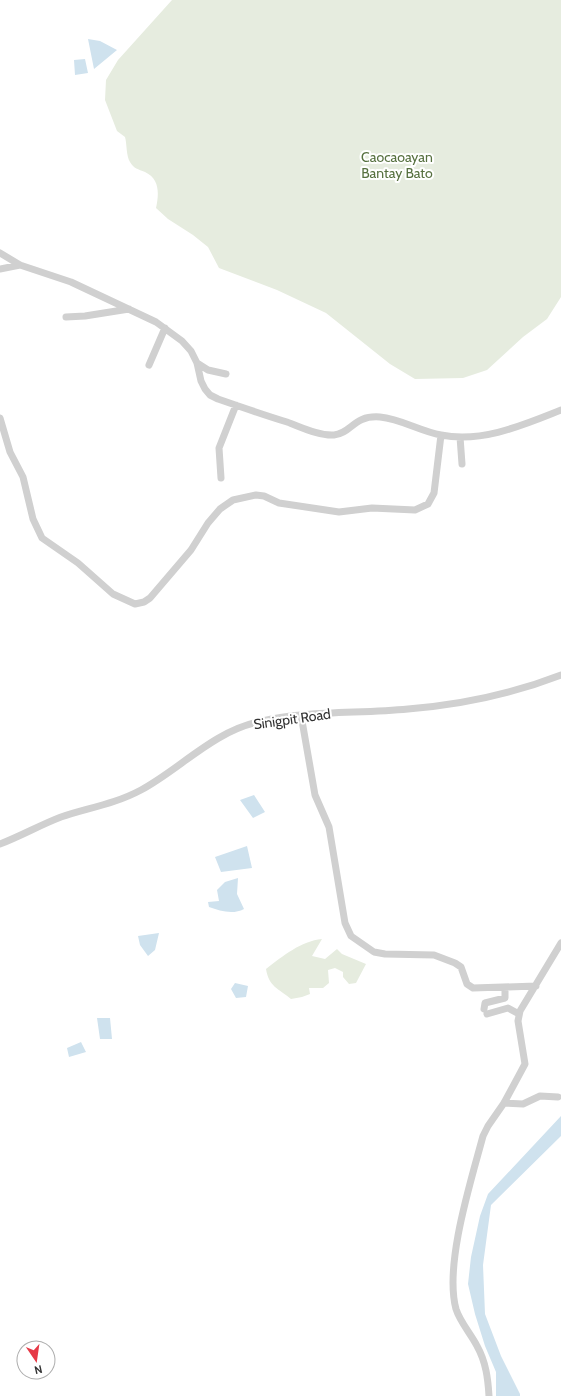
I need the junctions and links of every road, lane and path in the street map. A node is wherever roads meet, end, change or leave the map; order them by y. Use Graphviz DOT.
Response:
graph roads {
  1 [pos="0,253"];
  2 [pos="20,266"];
  3 [pos="0,269"];
  4 [pos="129,309"];
  5 [pos="66,317"];
  6 [pos="165,328"];
  7 [pos="197,364"];
  8 [pos="149,366"];
  9 [pos="226,374"];
  10 [pos="236,405"];
  11 [pos="561,410"];
  12 [pos="0,418"];
  13 [pos="441,435"];
  14 [pos="460,437"];
  15 [pos="462,464"];
  16 [pos="221,478"];
  17 [pos="561,675"];
  18 [pos="301,715"];
  19 [pos="0,844"];
  20 [pos="561,943"];
  21 [pos="536,986"];
  22 [pos="505,987"];
  23 [pos="519,1014"];
  24 [pos="558,1097"];
  25 [pos="504,1103"];
  26 [pos="489,1396"];
  1 -- 2 [label="street"];
  2 -- 3 [label="street"];
  2 -- 4 [label="street"];
  4 -- 5 [label="street"];
  4 -- 6 [label="street"];
  6 -- 7 [label="street"];
  6 -- 8 [label="street"];
  7 -- 9 [label="street"];
  7 -- 10 [label="street"];
  10 -- 13 [label="street"];
  10 -- 16 [label="street"];
  11 -- 14 [label="street"];
  12 -- 13 [label="street"];
  13 -- 14 [label="street"];
  14 -- 15 [label="street"];
  17 -- 18 [label="street, Sinigpit Road"];
  18 -- 19 [label="street, Sinigpit Road"];
  18 -- 22 [label="street"];
  20 -- 21 [label="street"];
  21 -- 22 [label="street"];
  21 -- 23 [label="street"];
  22 -- 23 [label="street"];
  23 -- 25 [label="street"];
  24 -- 25 [label="street"];
  25 -- 26 [label="street"];
}
